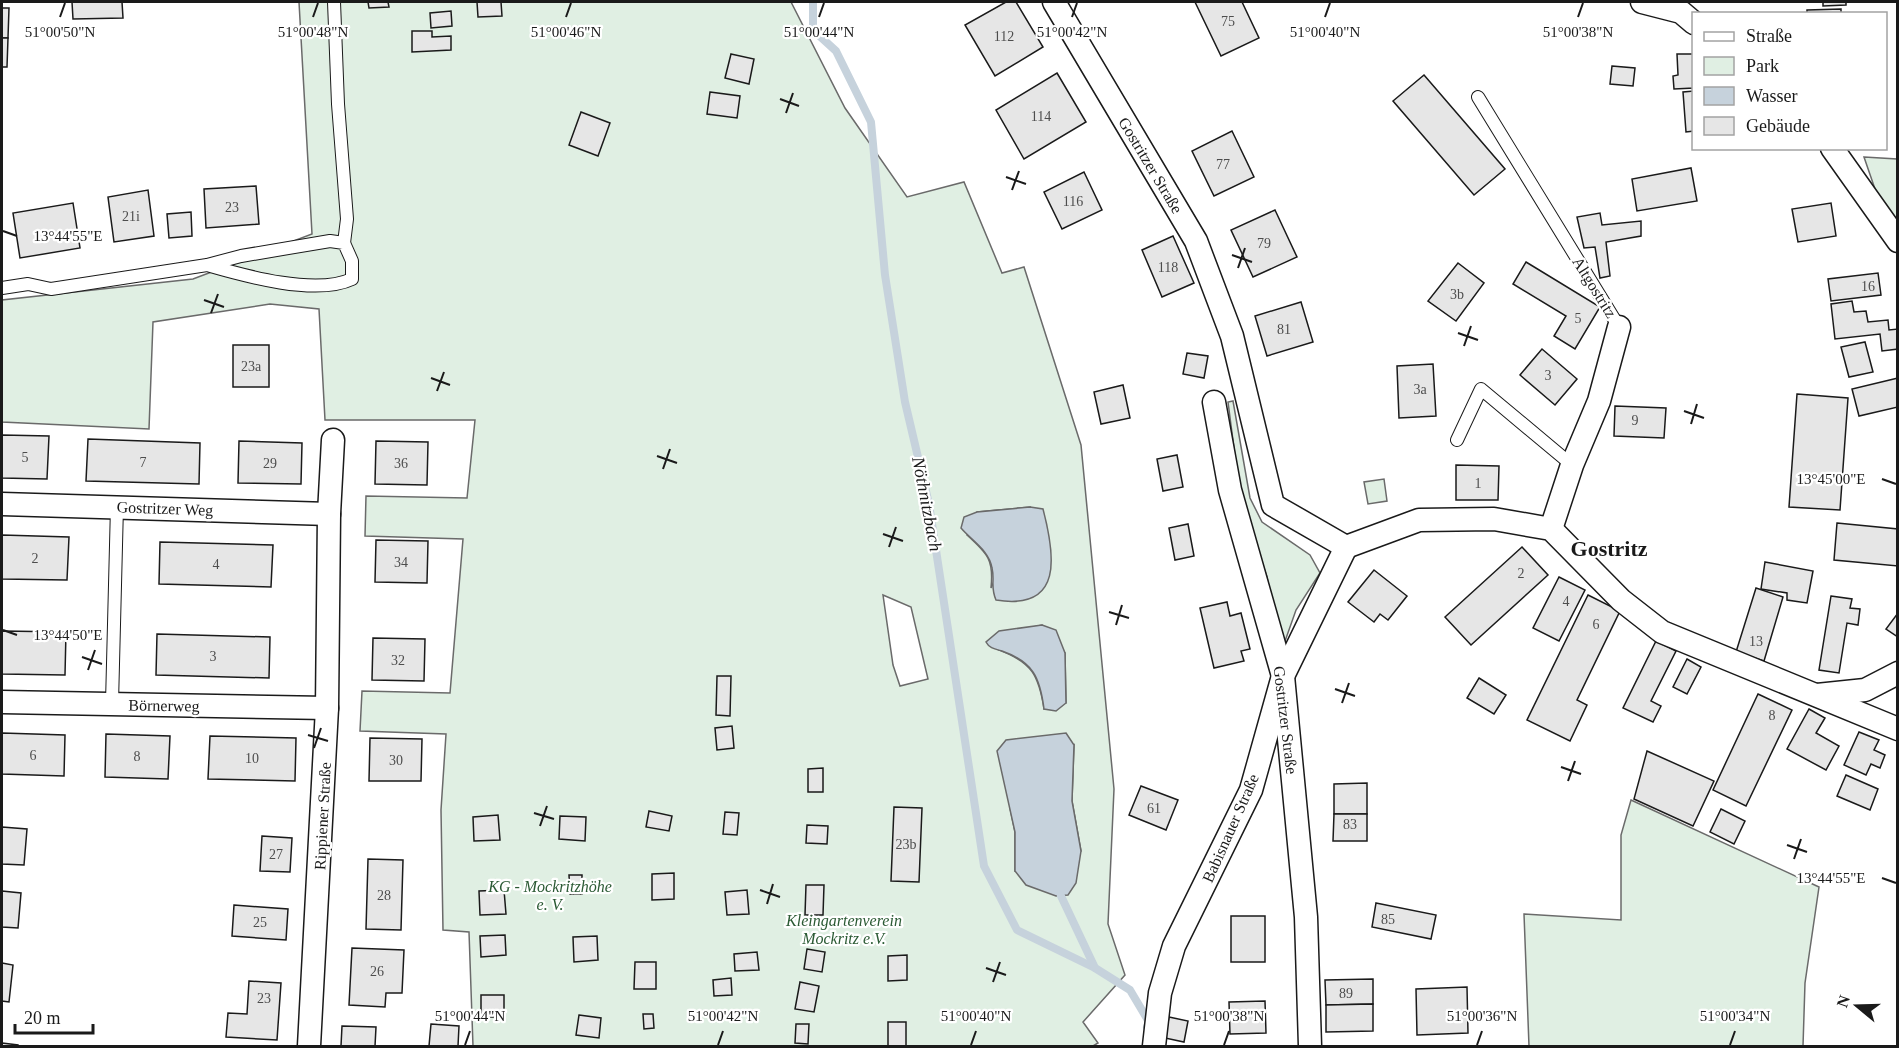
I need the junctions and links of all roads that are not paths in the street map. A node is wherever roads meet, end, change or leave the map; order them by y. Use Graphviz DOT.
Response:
graph roads {
  1 [pos="334,2"];
  2 [pos="1054,2"];
  3 [pos="1642,2"];
  4 [pos="1692,21"];
  5 [pos="1478,97"];
  6 [pos="1833,150"];
  7 [pos="1898,241"];
  8 [pos="344,243"];
  9 [pos="207,265"];
  10 [pos="2,288"];
  11 [pos="1619,327"];
  12 [pos="1214,402"];
  13 [pos="333,440"];
  14 [pos="1457,440"];
  15 [pos="1572,465"];
  16 [pos="2,504"];
  17 [pos="117,506"];
  18 [pos="329,514"];
  19 [pos="1551,529"];
  20 [pos="1346,547"];
  21 [pos="1898,673"];
  22 [pos="1283,676"];
  23 [pos="1814,695"];
  24 [pos="2,702"];
  25 [pos="112,704"];
  26 [pos="327,708"];
  27 [pos="1898,729"];
  28 [pos="309,1047"];
  29 [pos="1154,1047"];
  30 [pos="1310,1047"];
  1 -- 8 [label="lane"];
  2 -- 20 [label="street, Gostritzer Straße"];
  3 -- 4 [label="street"];
  5 -- 11 [label="lane, Altgostritz"];
  6 -- 7 [label="street"];
  8 -- 9 [label="lane"];
  8 -- 9 [label="lane"];
  9 -- 10 [label="lane"];
  11 -- 15 [label="street, Altgostritz"];
  12 -- 22 [label="street, Gostritzer Straße"];
  13 -- 18 [label="street, Rippiener Straße"];
  14 -- 15 [label="lane"];
  15 -- 19 [label="street, Altgostritz"];
  16 -- 17 [label="street, Gostritzer Weg"];
  17 -- 18 [label="street, Gostritzer Weg"];
  17 -- 25 [label="lane"];
  18 -- 26 [label="street, Rippiener Straße"];
  19 -- 20 [label="street"];
  19 -- 23 [label="street"];
  20 -- 22 [label="street, Babisnauer Straße"];
  21 -- 23 [label="street"];
  22 -- 29 [label="street, Babisnauer Straße"];
  22 -- 30 [label="street, Gostritzer Straße"];
  23 -- 27 [label="street"];
  24 -- 25 [label="street, Börnerweg"];
  25 -- 26 [label="street, Börnerweg"];
  26 -- 28 [label="street, Rippiener Straße"];
}
